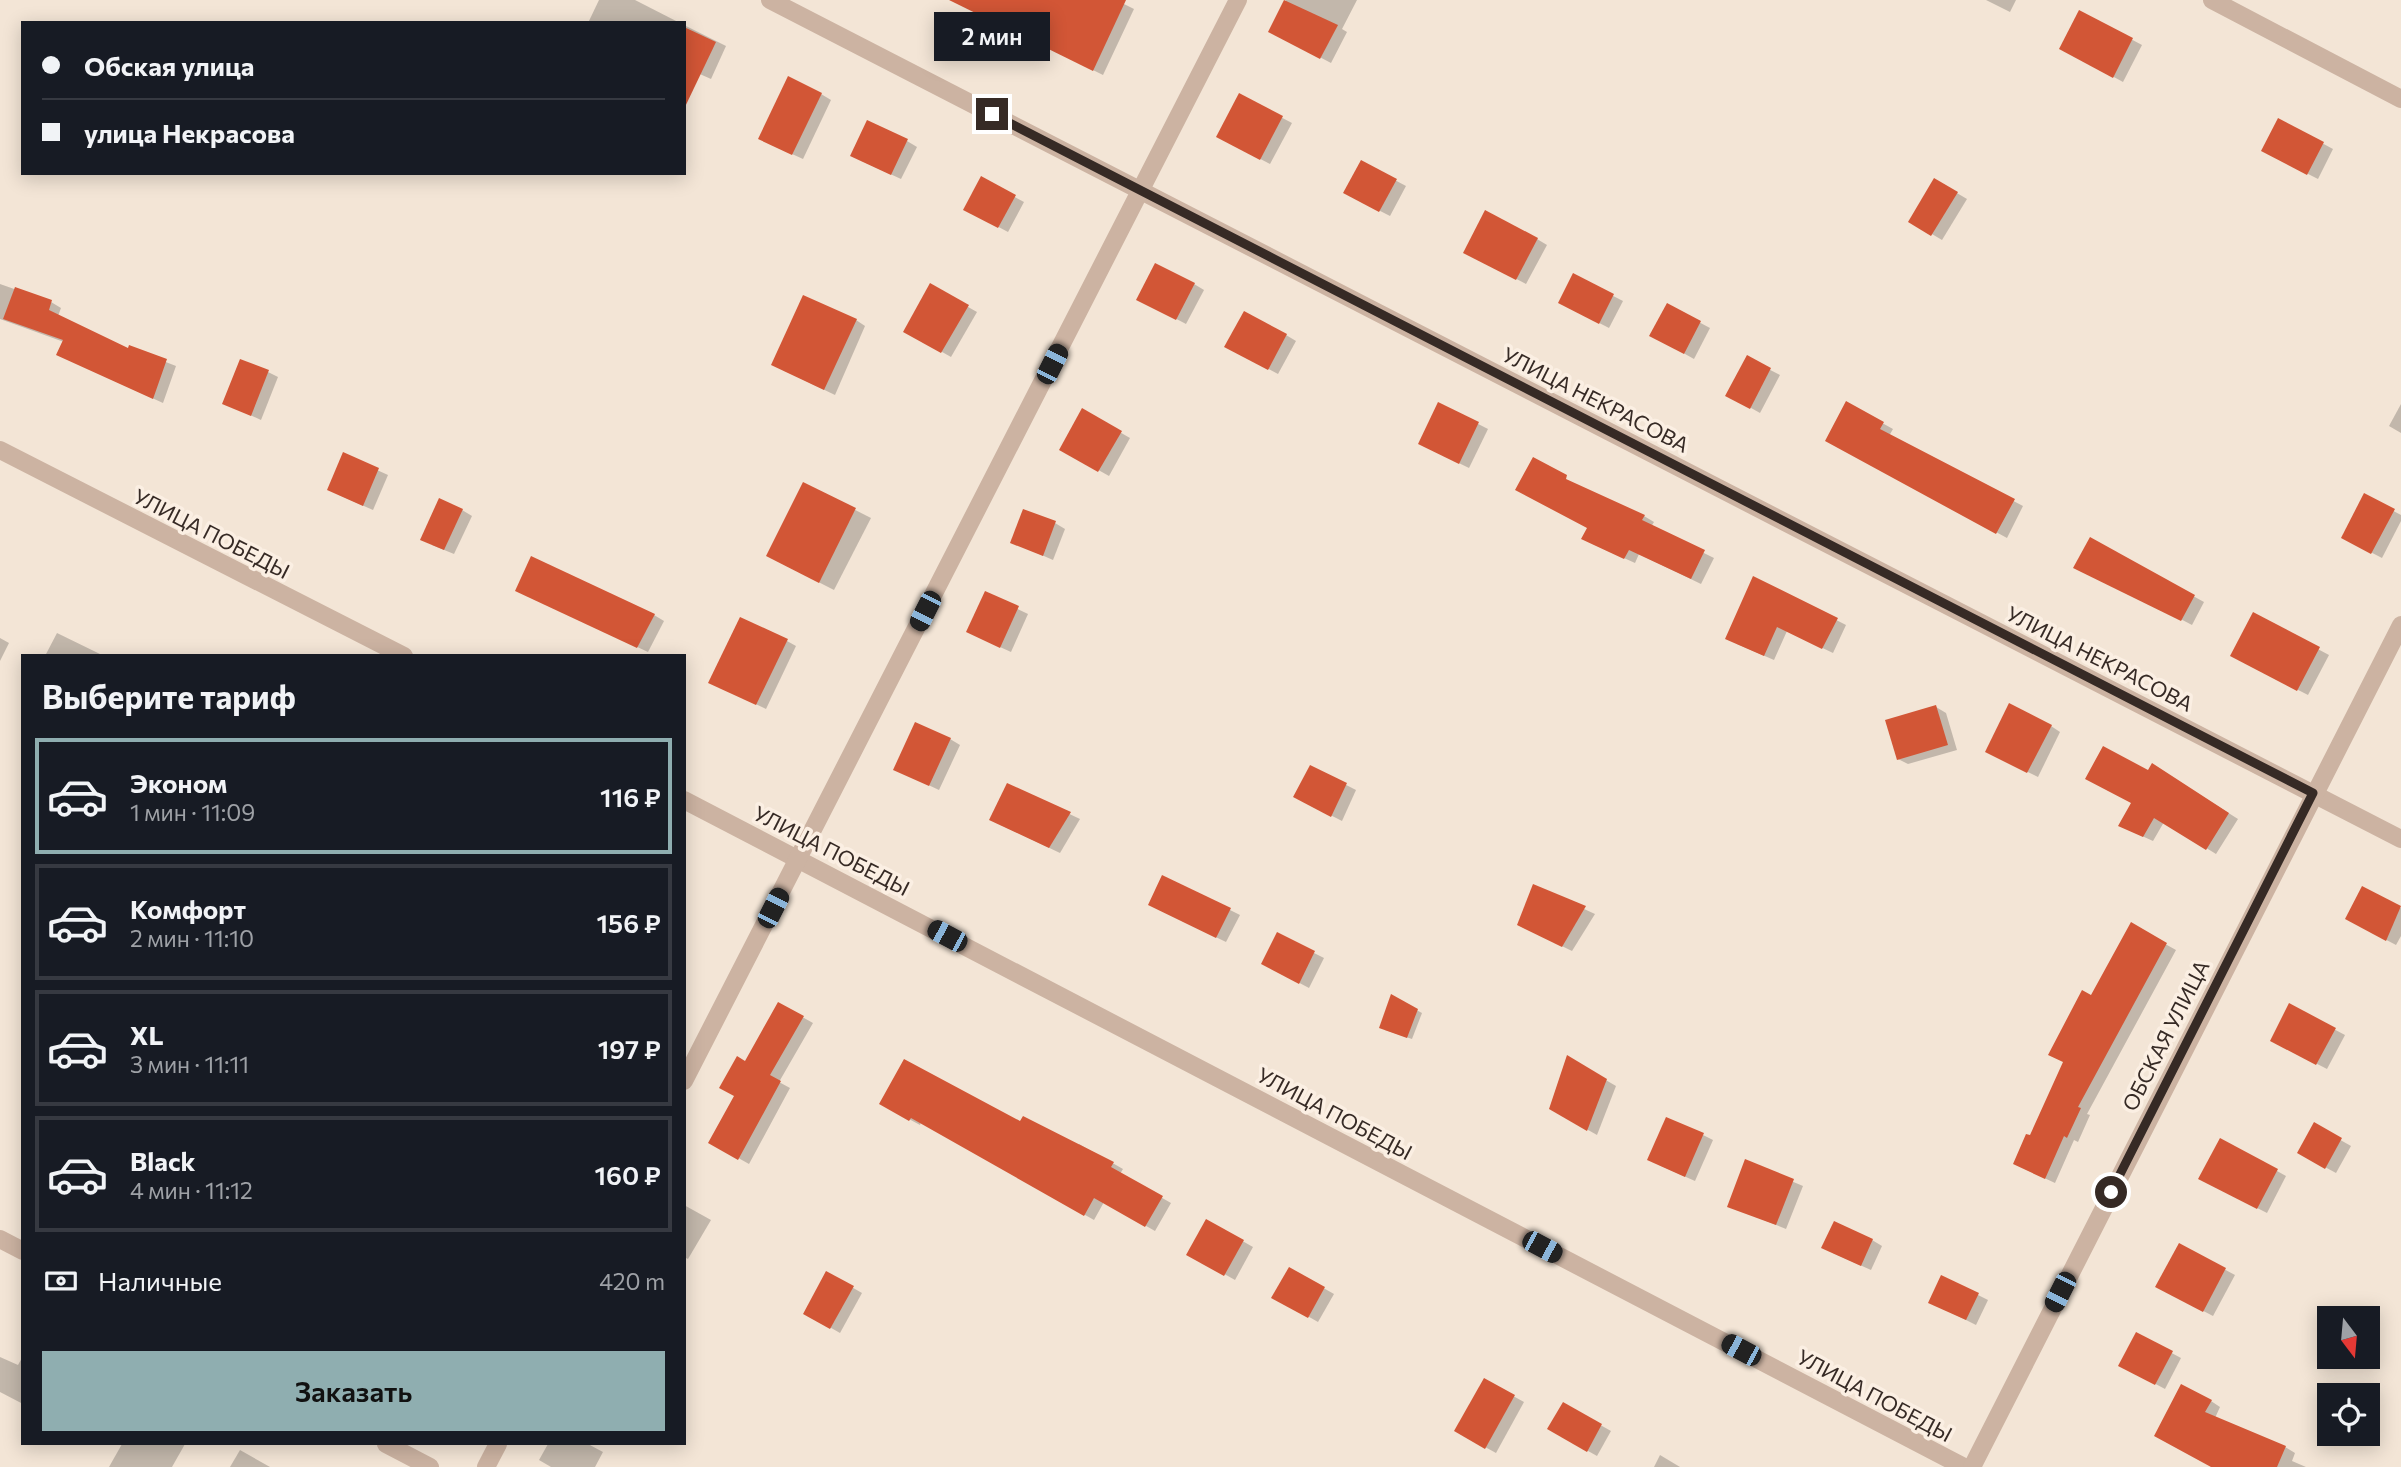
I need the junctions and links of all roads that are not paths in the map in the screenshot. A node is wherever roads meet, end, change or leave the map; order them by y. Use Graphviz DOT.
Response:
graph roads {
  1 [pos="769,0"];
  2 [pos="1238,0"];
  3 [pos="2212,0"];
  4 [pos="2401,99"];
  5 [pos="1140,190"];
  6 [pos="0,450"];
  7 [pos="2401,625"];
  8 [pos="400,654"];
  9 [pos="2313,793"];
  10 [pos="686,801"];
  11 [pos="2401,839"];
  12 [pos="799,858"];
  13 [pos="686,1077"];
  14 [pos="0,1238"];
  15 [pos="21,1250"];
  16 [pos="388,1445"];
  17 [pos="497,1445"];
  18 [pos="430,1467"];
  19 [pos="486,1467"];
  20 [pos="1964,1467"];
  21 [pos="1972,1467"];
  1 -- 5 [label="street, УЛИЦА НЕКРАСОВА"];
  2 -- 5 [label="street"];
  3 -- 4 [label="street"];
  5 -- 9 [label="street, УЛИЦА НЕКРАСОВА"];
  5 -- 12 [label="street"];
  6 -- 8 [label="street, УЛИЦА ПОБЕДЫ"];
  7 -- 9 [label="street, ОБСКАЯ УЛИЦА"];
  9 -- 11 [label="street, УЛИЦА НЕКРАСОВА"];
  9 -- 21 [label="street, ОБСКАЯ УЛИЦА"];
  10 -- 12 [label="street, УЛИЦА ПОБЕДЫ"];
  12 -- 13 [label="street"];
  12 -- 20 [label="street, УЛИЦА ПОБЕДЫ"];
  14 -- 15 [label="street"];
  16 -- 18 [label="street"];
  17 -- 19 [label="street"];
}
